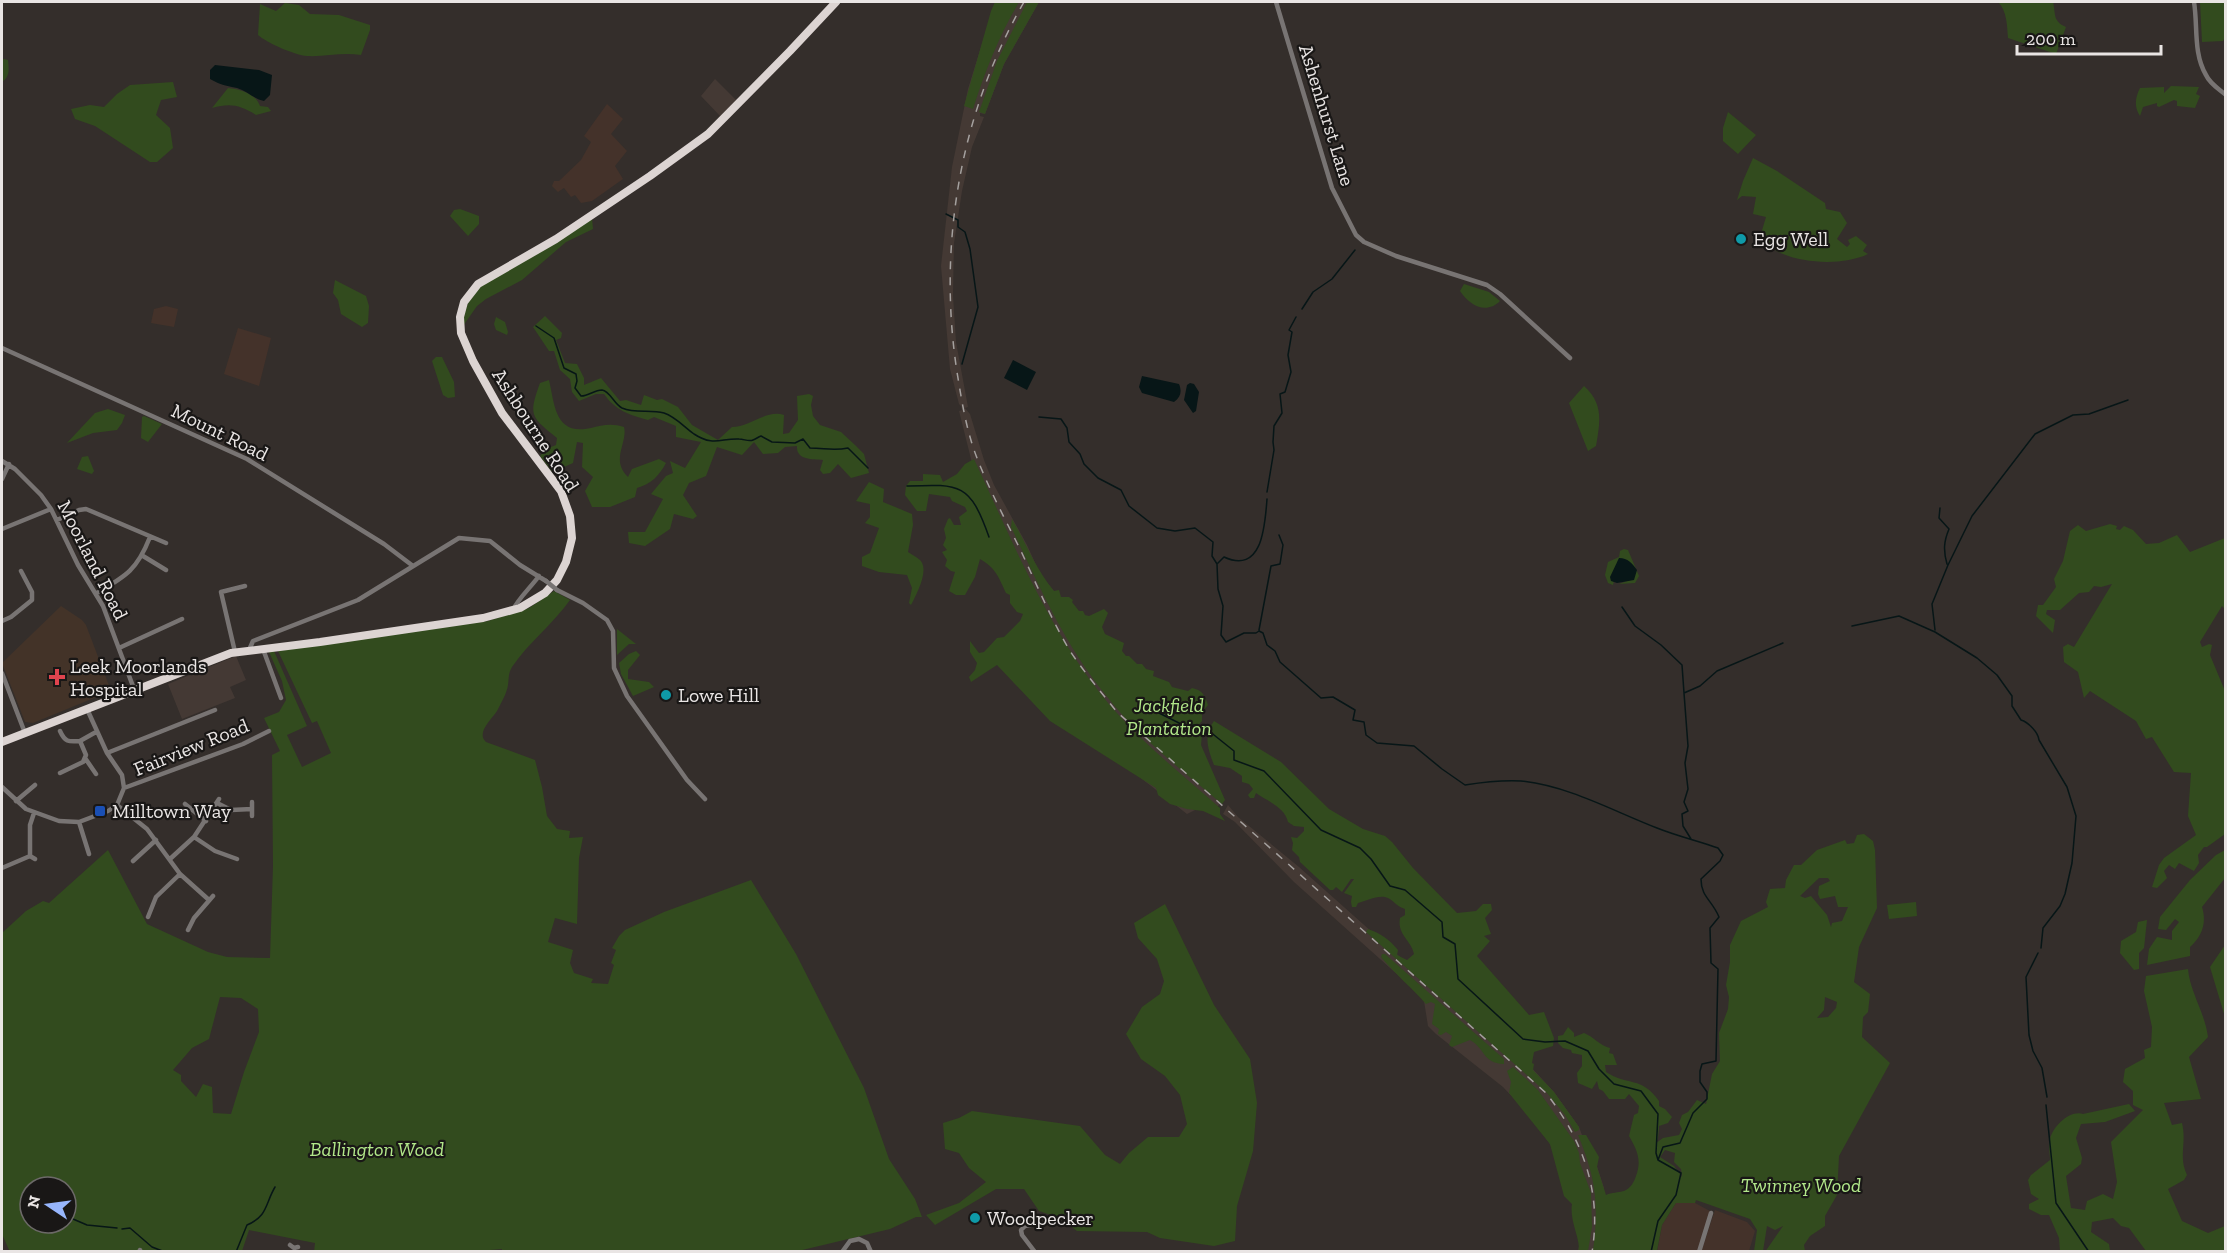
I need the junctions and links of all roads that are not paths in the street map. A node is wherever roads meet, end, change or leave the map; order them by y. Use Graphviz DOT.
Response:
graph roads {
  1 [pos="836,2"];
  2 [pos="1276,2"];
  3 [pos="2194,2"];
  4 [pos="2226,95"];
  5 [pos="2,348"];
  6 [pos="1570,358"];
  7 [pos="2,460"];
  8 [pos="9,464"];
  9 [pos="2,479"];
  10 [pos="51,509"];
  11 [pos="57,520"];
  12 [pos="2,529"];
  13 [pos="150,537"];
  14 [pos="166,543"];
  15 [pos="143,556"];
  16 [pos="413,566"];
  17 [pos="166,570"];
  18 [pos="21,571"];
  19 [pos="539,576"];
  20 [pos="245,586"];
  21 [pos="97,593"];
  22 [pos="514,607"];
  23 [pos="183,619"];
  24 [pos="2,621"];
  25 [pos="119,648"];
  26 [pos="263,649"];
  27 [pos="249,650"];
  28 [pos="235,652"];
  29 [pos="2,673"];
  30 [pos="134,689"];
  31 [pos="281,698"];
  32 [pos="87,708"];
  33 [pos="215,710"];
  34 [pos="60,731"];
  35 [pos="269,731"];
  36 [pos="96,732"];
  37 [pos="25,733"];
  38 [pos="80,741"];
  39 [pos="2,742"];
  40 [pos="106,753"];
  41 [pos="85,758"];
  42 [pos="63,770"];
  43 [pos="96,774"];
  44 [pos="35,786"];
  45 [pos="2,788"];
  46 [pos="124,788"];
  47 [pos="705,799"];
  48 [pos="16,801"];
  49 [pos="252,802"];
  50 [pos="117,805"];
  51 [pos="188,805"];
  52 [pos="252,809"];
  53 [pos="34,813"];
  54 [pos="252,816"];
  55 [pos="206,821"];
  56 [pos="79,822"];
  57 [pos="194,837"];
  58 [pos="156,840"];
  59 [pos="93,846"];
  60 [pos="233,856"];
  61 [pos="170,859"];
  62 [pos="137,860"];
  63 [pos="3,865"];
  64 [pos="180,874"];
  65 [pos="144,907"];
  66 [pos="150,909"];
  67 [pos="148,917"];
  68 [pos="196,927"];
  69 [pos="1711,1213"];
  70 [pos="1035,1224"];
  71 [pos="842,1251"];
  72 [pos="871,1251"];
  73 [pos="1035,1251"];
  74 [pos="1699,1251"];
  1 -- 22 [label="highway, Ashbourne Road"];
  2 -- 6 [label="street, Ashenhurst Lane"];
  3 -- 4 [label="street"];
  5 -- 16 [label="street, Mount Road"];
  7 -- 8 [label="street, Moorland Road"];
  8 -- 9 [label="street"];
  8 -- 10 [label="street, Moorland Road"];
  10 -- 11 [label="street, Moorland Road"];
  10 -- 12 [label="street"];
  11 -- 13 [label="street"];
  11 -- 21 [label="street, Moorland Road"];
  13 -- 14 [label="street"];
  13 -- 15 [label="street"];
  15 -- 17 [label="street"];
  15 -- 21 [label="street"];
  16 -- 19 [label="street"];
  16 -- 27 [label="street"];
  18 -- 24 [label="street"];
  19 -- 22 [label="street"];
  19 -- 47 [label="street, bridge"];
  20 -- 28 [label="street"];
  21 -- 25 [label="street, Moorland Road"];
  22 -- 26 [label="highway, Ashbourne Road"];
  23 -- 25 [label="street"];
  25 -- 30 [label="street, Moorland Road"];
  26 -- 27 [label="highway, Ashbourne Road"];
  26 -- 31 [label="street"];
  27 -- 28 [label="highway, Ashbourne Road"];
  28 -- 30 [label="highway, Ashbourne Road"];
  29 -- 37 [label="street"];
  30 -- 32 [label="highway, Ashbourne Road"];
  32 -- 36 [label="street"];
  32 -- 37 [label="highway, Ashbourne Road"];
  33 -- 40 [label="street"];
  34 -- 38 [label="street"];
  35 -- 46 [label="street, Fairview Road"];
  36 -- 38 [label="street"];
  36 -- 40 [label="street"];
  37 -- 39 [label="highway, Ashbourne Road"];
  38 -- 41 [label="street"];
  40 -- 46 [label="street"];
  41 -- 42 [label="street"];
  41 -- 43 [label="street"];
  44 -- 48 [label="street"];
  45 -- 48 [label="street"];
  46 -- 50 [label="street"];
  48 -- 53 [label="street"];
  49 -- 52 [label="street"];
  50 -- 56 [label="street"];
  50 -- 58 [label="street"];
  51 -- 55 [label="street"];
  52 -- 54 [label="street"];
  52 -- 55 [label="street"];
  53 -- 56 [label="street"];
  53 -- 63 [label="street"];
  55 -- 57 [label="street"];
  56 -- 59 [label="street"];
  57 -- 60 [label="street"];
  57 -- 61 [label="street"];
  58 -- 61 [label="street"];
  58 -- 62 [label="street"];
  61 -- 64 [label="street"];
  64 -- 66 [label="street"];
  64 -- 68 [label="street"];
  65 -- 66 [label="street"];
  66 -- 67 [label="street"];
  69 -- 74 [label="street"];
  70 -- 73 [label="street"];
  71 -- 72 [label="street"];
}
